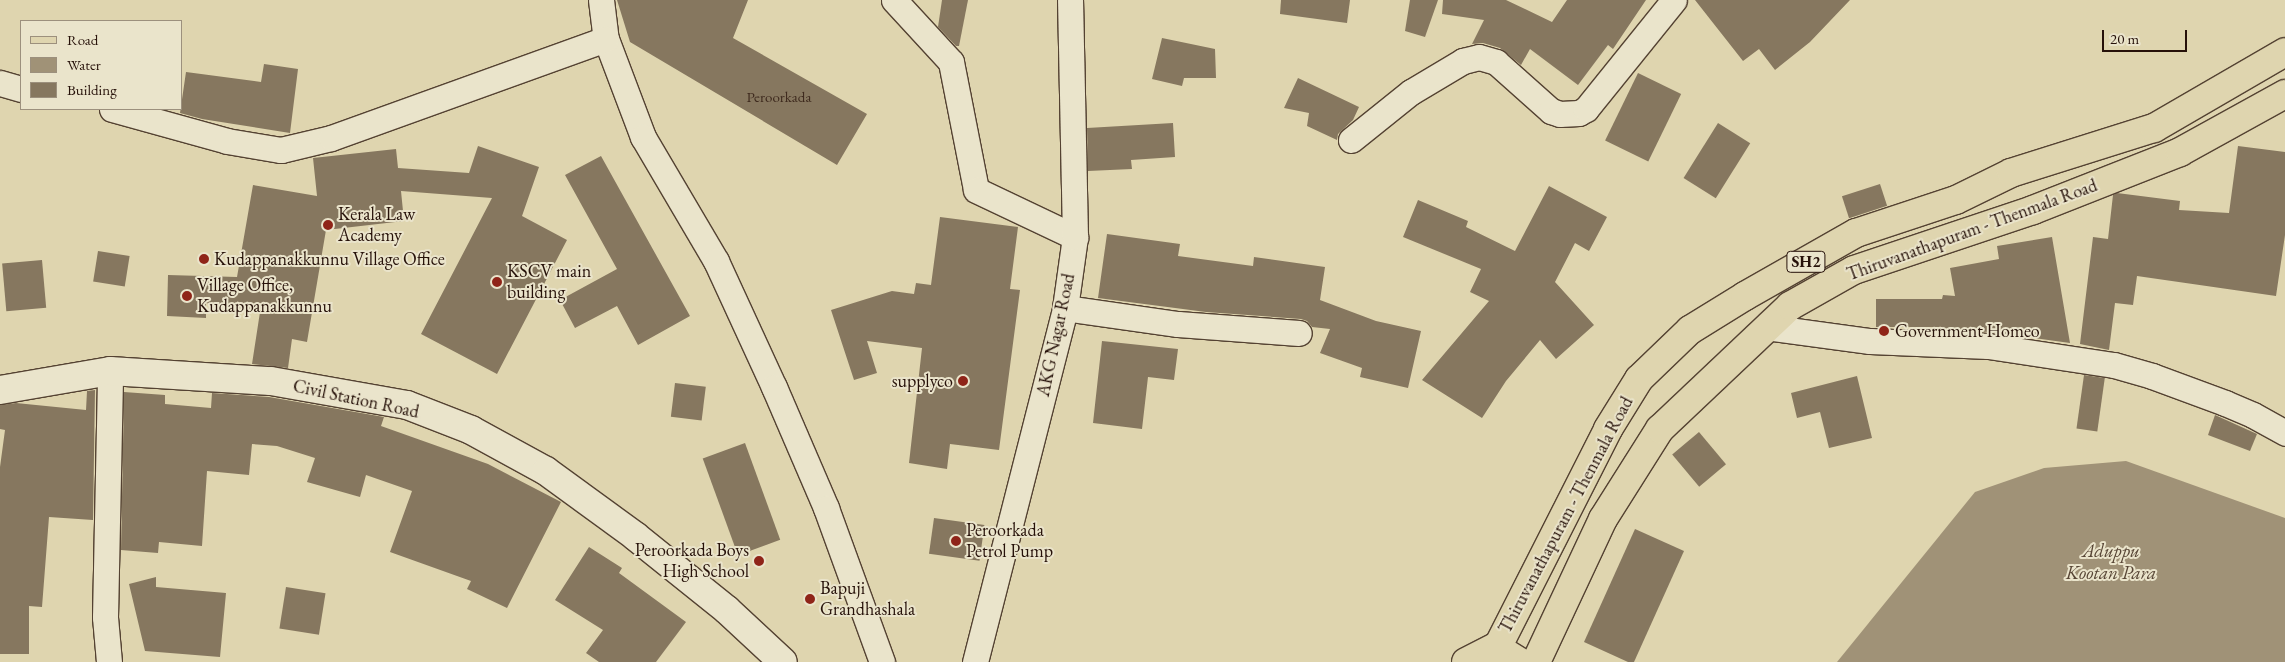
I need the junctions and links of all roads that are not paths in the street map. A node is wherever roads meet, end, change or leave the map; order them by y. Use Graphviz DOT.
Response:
graph roads {
  1 [pos="600,0"];
  2 [pos="894,0"];
  3 [pos="1070,0"];
  4 [pos="1674,0"];
  5 [pos="606,39"];
  6 [pos="2285,52"];
  7 [pos="0,83"];
  8 [pos="20,89"];
  9 [pos="2285,94"];
  10 [pos="116,110"];
  11 [pos="1351,140"];
  12 [pos="1956,200"];
  13 [pos="1964,232"];
  14 [pos="1075,237"];
  15 [pos="1745,296"];
  16 [pos="1065,308"];
  17 [pos="1766,327"];
  18 [pos="1299,333"];
  19 [pos="110,371"];
  20 [pos="0,390"];
  21 [pos="2285,433"];
  22 [pos="1493,654"];
  23 [pos="109,662"];
  24 [pos="784,662"];
  25 [pos="882,662"];
  26 [pos="975,662"];
  27 [pos="1466,662"];
  28 [pos="1520,662"];
  29 [pos="1536,662"];
  1 -- 5 [label="street"];
  2 -- 14 [label="street"];
  3 -- 14 [label="street, AKG Nagar Road"];
  4 -- 11 [label="street"];
  5 -- 10 [label="street"];
  5 -- 25 [label="street"];
  6 -- 12 [label="main road, Thiruvanathapuram - Thenmala Road / SH2"];
  7 -- 8 [label="street"];
  9 -- 13 [label="main road, Thiruvanathapuram - Thenmala Road"];
  12 -- 13 [label="main road"];
  12 -- 15 [label="main road, Thiruvanathapuram - Thenmala Road / SH2"];
  13 -- 17 [label="main road, Thiruvanathapuram - Thenmala Road"];
  14 -- 16 [label="street, AKG Nagar Road"];
  15 -- 17 [label="main road"];
  15 -- 22 [label="main road, Thiruvanathapuram - Thenmala Road / SH2"];
  16 -- 18 [label="street"];
  16 -- 26 [label="street, AKG Nagar Road"];
  17 -- 21 [label="street"];
  17 -- 29 [label="main road, Thiruvanathapuram - Thenmala Road"];
  19 -- 20 [label="main road, Civil Station Road"];
  19 -- 23 [label="street"];
  19 -- 24 [label="main road, Civil Station Road"];
  22 -- 27 [label="main road"];
  22 -- 28 [label="main road"];
}
